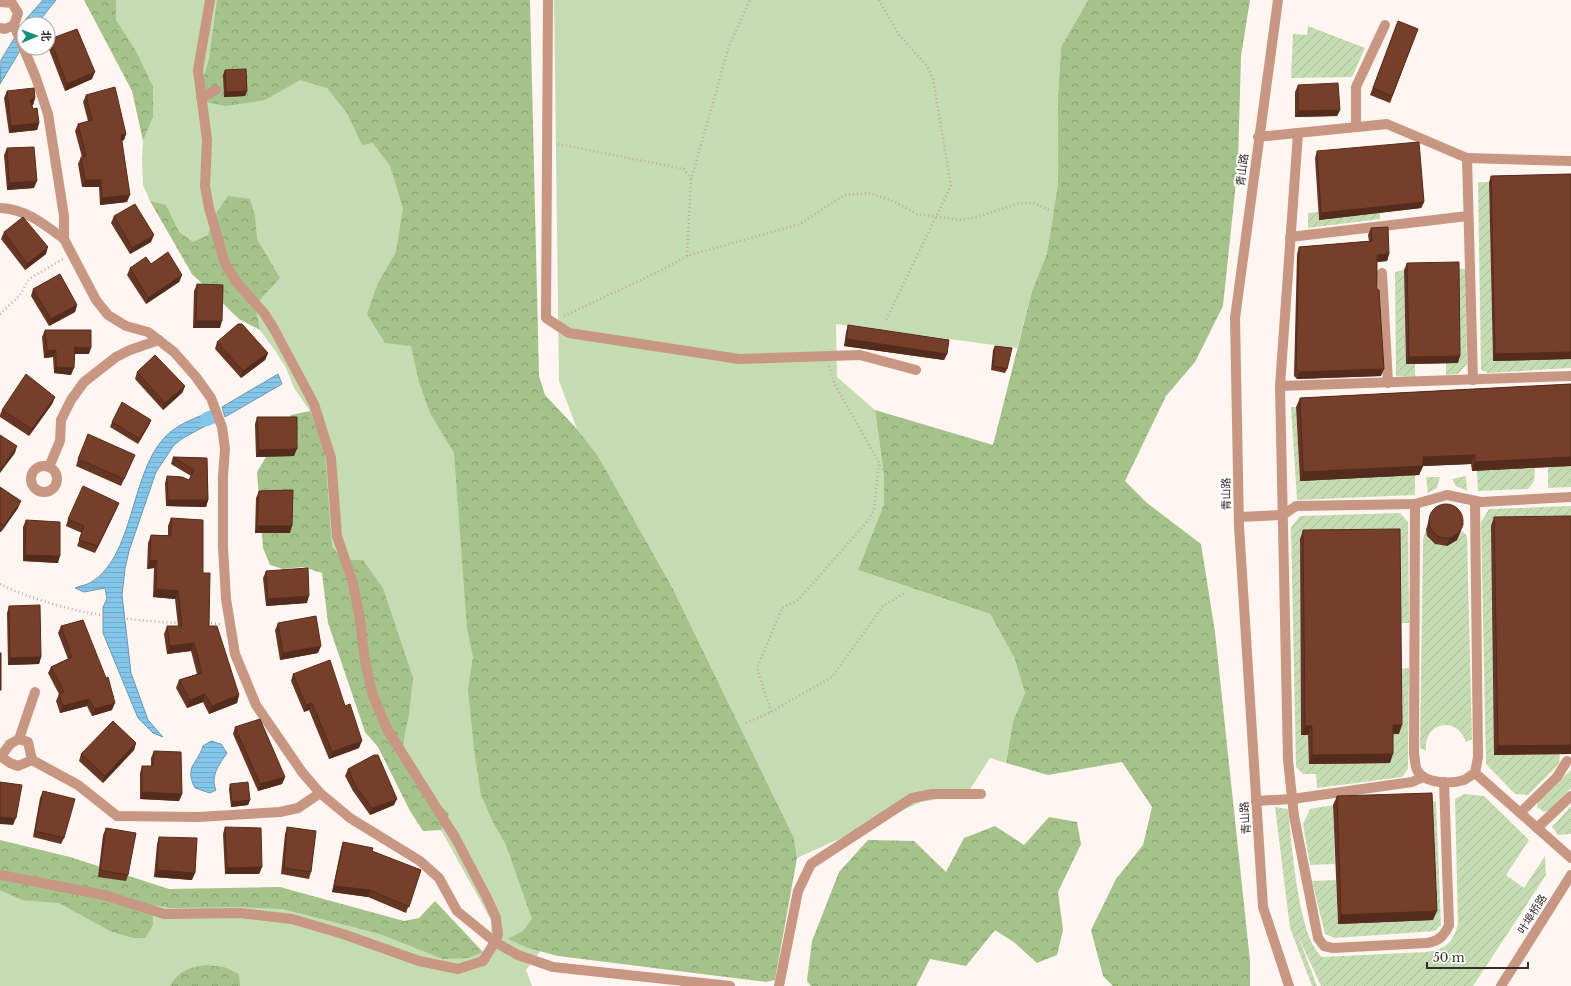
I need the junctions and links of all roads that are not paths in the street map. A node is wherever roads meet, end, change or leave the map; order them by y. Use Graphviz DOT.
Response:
graph roads {
  1 [pos="210,0"];
  2 [pos="548,0"];
  3 [pos="1278,0"];
  4 [pos="0,2"];
  5 [pos="14,25"];
  6 [pos="1385,25"];
  7 [pos="0,28"];
  8 [pos="216,90"];
  9 [pos="201,98"];
  10 [pos="1356,127"];
  11 [pos="1298,133"];
  12 [pos="1258,137"];
  13 [pos="1467,158"];
  14 [pos="1571,161"];
  15 [pos="0,208"];
  16 [pos="1468,216"];
  17 [pos="1290,237"];
  18 [pos="64,239"];
  19 [pos="1382,273"];
  20 [pos="159,340"];
  21 [pos="916,370"];
  22 [pos="1571,376"];
  23 [pos="1473,380"];
  24 [pos="1388,383"];
  25 [pos="1280,386"];
  26 [pos="49,467"];
  27 [pos="1571,497"];
  28 [pos="1474,500"];
  29 [pos="1416,504"];
  30 [pos="1283,515"];
  31 [pos="1239,517"];
  32 [pos="35,692"];
  33 [pos="19,739"];
  34 [pos="1,756"];
  35 [pos="32,760"];
  36 [pos="1567,761"];
  37 [pos="1475,773"];
  38 [pos="1423,777"];
  39 [pos="1444,782"];
  40 [pos="320,793"];
  41 [pos="981,794"];
  42 [pos="1571,796"];
  43 [pos="1292,799"];
  44 [pos="1256,800"];
  45 [pos="1520,813"];
  46 [pos="1537,828"];
  47 [pos="1571,858"];
  48 [pos="0,875"];
  49 [pos="1571,875"];
  50 [pos="495,942"];
  51 [pos="730,986"];
  52 [pos="779,986"];
  53 [pos="1289,986"];
  54 [pos="1501,986"];
  1 -- 9 [label="street"];
  2 -- 21 [label="street"];
  3 -- 12 [label="street, 青山路"];
  4 -- 5 [label="street"];
  5 -- 7 [label="street"];
  5 -- 18 [label="street"];
  6 -- 10 [label="street"];
  8 -- 9 [label="street"];
  9 -- 50 [label="street"];
  10 -- 11 [label="street"];
  10 -- 13 [label="street"];
  11 -- 12 [label="street"];
  11 -- 17 [label="street"];
  12 -- 31 [label="street, 青山路"];
  13 -- 14 [label="street"];
  13 -- 16 [label="street"];
  15 -- 18 [label="street"];
  16 -- 17 [label="street"];
  16 -- 23 [label="street"];
  17 -- 25 [label="street"];
  18 -- 20 [label="street"];
  19 -- 24 [label="street"];
  20 -- 26 [label="street"];
  20 -- 40 [label="street"];
  22 -- 23 [label="street"];
  23 -- 24 [label="street"];
  24 -- 25 [label="street"];
  25 -- 30 [label="street"];
  27 -- 28 [label="street"];
  28 -- 29 [label="street"];
  28 -- 37 [label="street"];
  29 -- 30 [label="street"];
  29 -- 38 [label="street"];
  30 -- 31 [label="street"];
  30 -- 43 [label="street"];
  31 -- 44 [label="street, 青山路"];
  32 -- 33 [label="street"];
  33 -- 34 [label="street"];
  33 -- 35 [label="street"];
  34 -- 35 [label="street"];
  35 -- 40 [label="street"];
  36 -- 45 [label="street"];
  37 -- 39 [label="street"];
  37 -- 45 [label="street"];
  38 -- 39 [label="street"];
  38 -- 43 [label="street"];
  39 -- 43 [label="street"];
  40 -- 50 [label="street"];
  41 -- 52 [label="street"];
  42 -- 46 [label="street"];
  43 -- 44 [label="street"];
  44 -- 53 [label="street, 青山路"];
  45 -- 46 [label="street"];
  46 -- 47 [label="street"];
  48 -- 50 [label="street"];
  49 -- 54 [label="street, 叶埠桥路"];
  50 -- 51 [label="street"];
}
